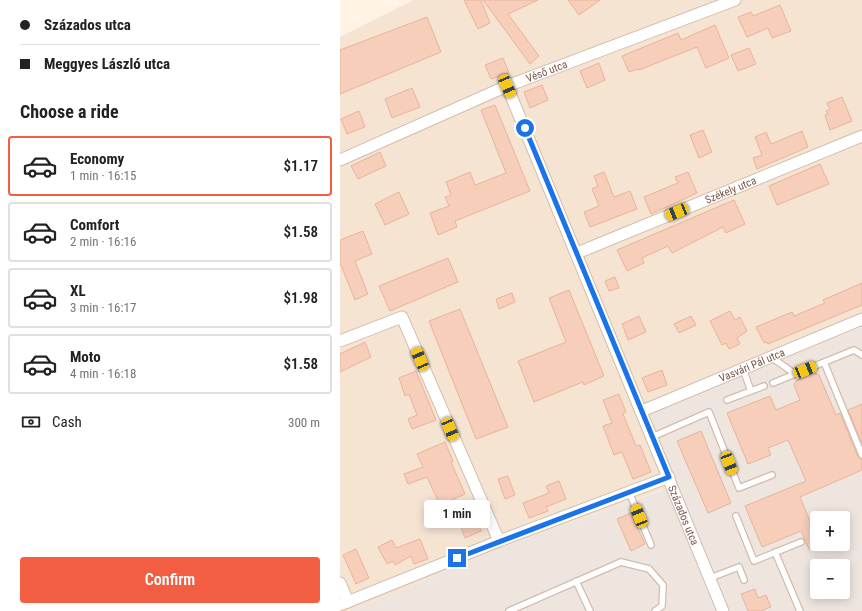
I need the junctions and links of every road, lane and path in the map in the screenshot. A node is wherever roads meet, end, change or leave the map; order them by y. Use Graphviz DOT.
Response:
graph roads {
  1 [pos="735,0"];
  2 [pos="507,86"];
  3 [pos="862,136"];
  4 [pos="340,160"];
  5 [pos="577,253"];
  6 [pos="862,319"];
  7 [pos="340,341"];
  8 [pos="862,355"];
  9 [pos="771,357"];
  10 [pos="824,362"];
  11 [pos="743,369"];
  12 [pos="795,374"];
  13 [pos="773,383"];
  14 [pos="764,386"];
  15 [pos="751,391"];
  16 [pos="727,400"];
  17 [pos="642,411"];
  18 [pos="652,437"];
  19 [pos="862,455"];
  20 [pos="772,475"];
  21 [pos="669,477"];
  22 [pos="629,492"];
  23 [pos="736,516"];
  24 [pos="499,541"];
  25 [pos="801,542"];
  26 [pos="651,545"];
  27 [pos="775,552"];
  28 [pos="710,578"];
  29 [pos="744,580"];
  30 [pos="576,582"];
  31 [pos="340,583"];
  32 [pos="344,604"];
  33 [pos="509,611"];
  34 [pos="590,611"];
  35 [pos="655,611"];
  36 [pos="723,611"];
  37 [pos="800,611"];
  1 -- 2 [label="street, Véső utca"];
  2 -- 4 [label="street, Véső utca"];
  2 -- 5 [label="street, Százados utca"];
  3 -- 5 [label="street, Székely utca"];
  5 -- 17 [label="street, Százados utca"];
  6 -- 9 [label="street, Vasvári Pál utca"];
  7 -- 24 [label="street"];
  8 -- 10 [label="lane"];
  9 -- 11 [label="street, Vasvári Pál utca"];
  9 -- 12 [label="lane"];
  10 -- 12 [label="lane"];
  10 -- 19 [label="lane"];
  11 -- 15 [label="lane"];
  11 -- 17 [label="street, Vasvári Pál utca"];
  12 -- 13 [label="lane"];
  14 -- 15 [label="lane"];
  15 -- 16 [label="lane"];
  17 -- 18 [label="street, Százados utca"];
  18 -- 20 [label="lane"];
  18 -- 21 [label="street, Százados utca"];
  21 -- 22 [label="street"];
  21 -- 28 [label="street, Százados utca"];
  22 -- 24 [label="street"];
  22 -- 26 [label="lane"];
  23 -- 27 [label="lane"];
  24 -- 32 [label="street"];
  25 -- 27 [label="lane"];
  27 -- 37 [label="lane"];
  28 -- 29 [label="lane"];
  28 -- 36 [label="street, Százados utca"];
  30 -- 33 [label="lane"];
  30 -- 34 [label="lane"];
  30 -- 35 [label="lane"];
  31 -- 32 [label="street"];
}
